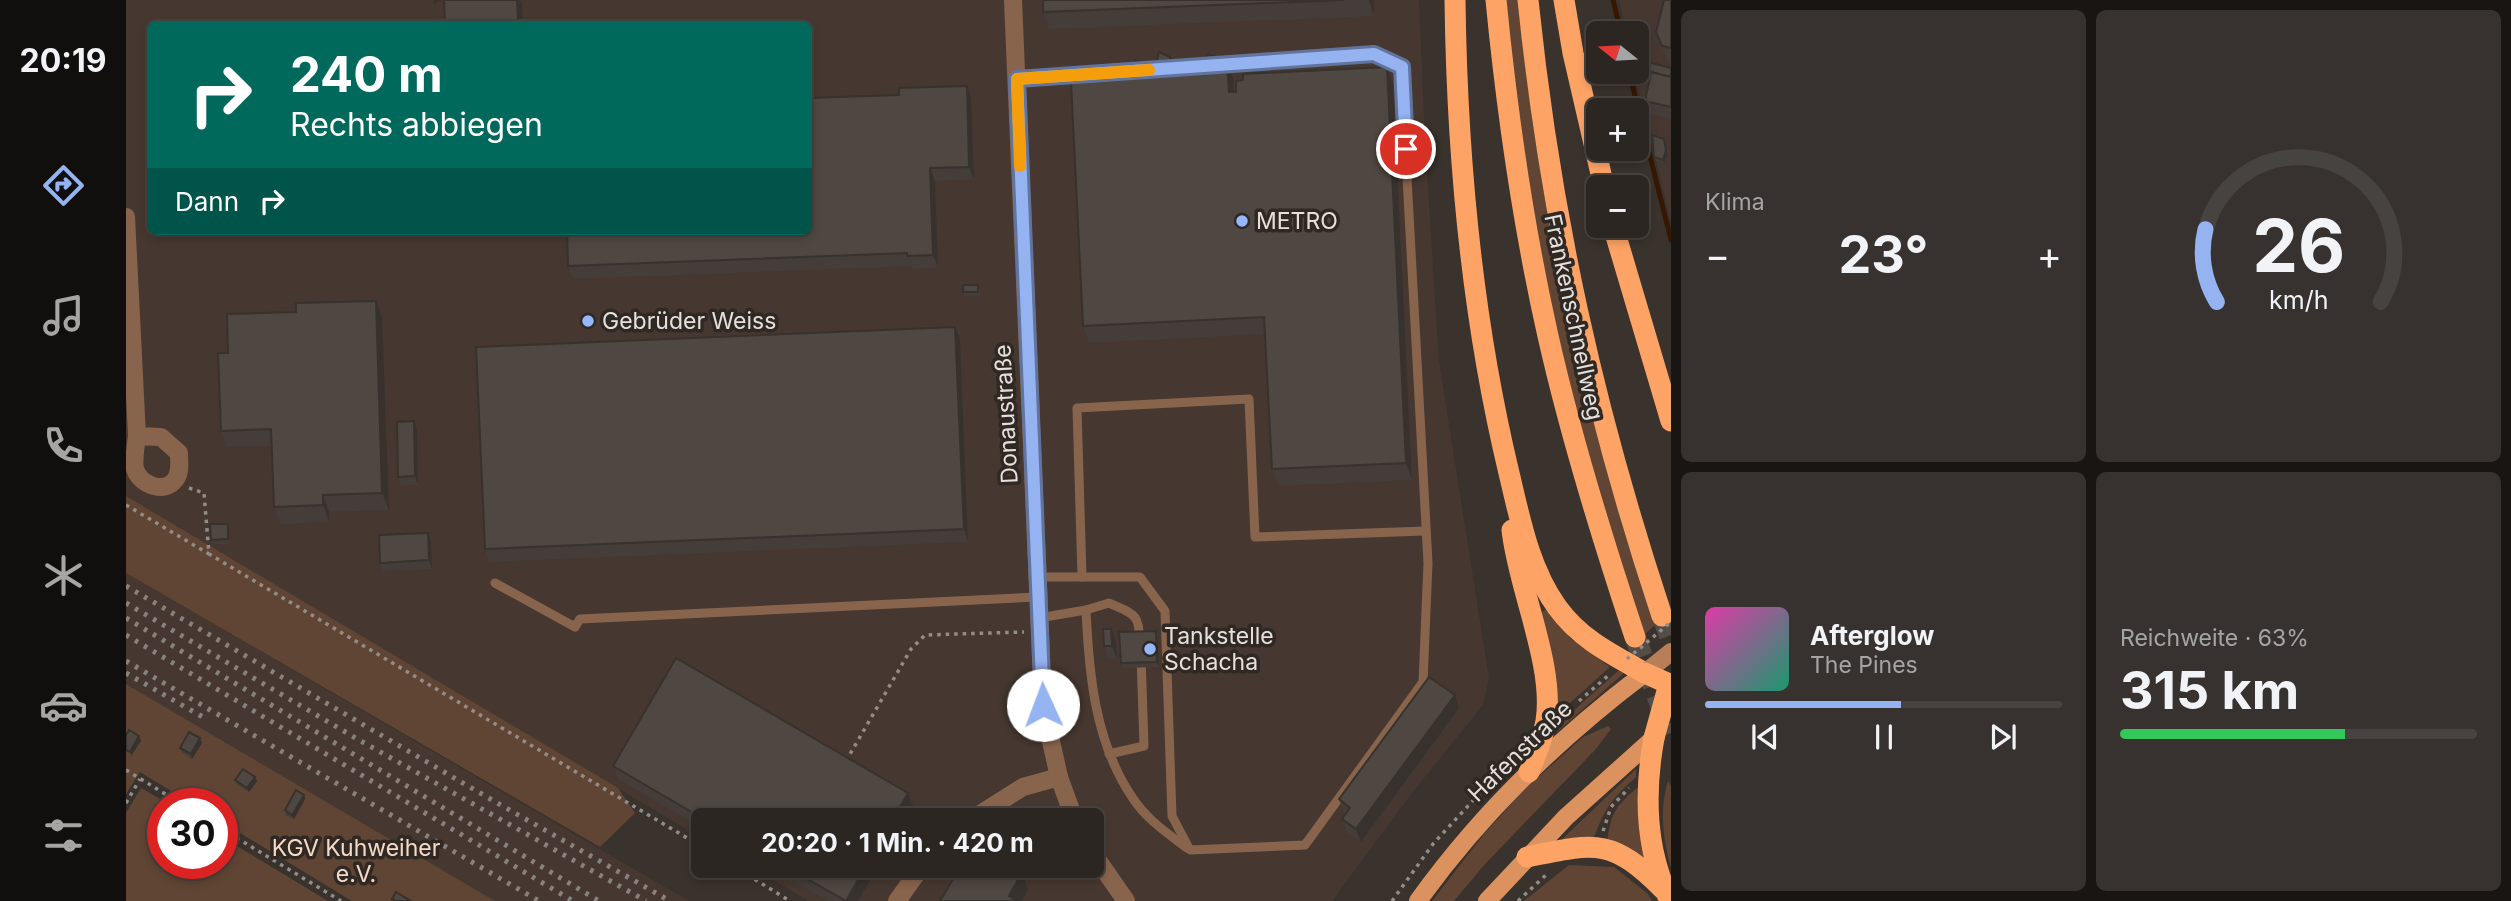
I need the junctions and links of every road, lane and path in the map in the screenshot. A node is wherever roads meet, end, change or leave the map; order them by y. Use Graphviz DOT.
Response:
graph roads {
  1 [pos="1013,0"];
  2 [pos="1455,0"];
  3 [pos="1496,0"];
  4 [pos="1528,0"];
  5 [pos="1564,0"];
  6 [pos="1157,69"];
  7 [pos="1130,71"];
  8 [pos="1017,79"];
  9 [pos="1601,175"];
  10 [pos="126,217"];
  11 [pos="1617,238"];
  12 [pos="1671,421"];
  13 [pos="137,436"];
  14 [pos="1505,455"];
  15 [pos="174,482"];
  16 [pos="126,505"];
  17 [pos="1424,531"];
  18 [pos="209,554"];
  19 [pos="1038,577"];
  20 [pos="1082,577"];
  21 [pos="495,583"];
  22 [pos="1038,597"];
  23 [pos="1086,610"];
  24 [pos="1667,619"];
  25 [pos="1040,625"];
  26 [pos="1635,637"];
  27 [pos="1671,652"];
  28 [pos="1628,659"];
  29 [pos="1645,673"];
  30 [pos="1670,681"];
  31 [pos="1671,724"];
  32 [pos="1654,738"];
  33 [pos="1109,754"];
  34 [pos="844,766"];
  35 [pos="126,770"];
  36 [pos="1529,772"];
  37 [pos="1059,777"];
  38 [pos="141,779"];
  39 [pos="156,788"];
  40 [pos="126,803"];
  41 [pos="990,808"];
  42 [pos="1071,808"];
  43 [pos="238,839"];
  44 [pos="691,840"];
  45 [pos="1190,850"];
  46 [pos="1527,857"];
  47 [pos="1104,869"];
  48 [pos="753,878"];
  49 [pos="913,878"];
  50 [pos="1667,895"];
  51 [pos="341,901"];
  52 [pos="790,901"];
  53 [pos="897,901"];
  54 [pos="1126,901"];
  55 [pos="1418,901"];
  56 [pos="1488,901"];
  1 -- 8 [label="street, Donaustraße"];
  2 -- 14 [label="highway"];
  3 -- 26 [label="highway, Frankenschnellweg"];
  4 -- 24 [label="highway, Frankenschnellweg"];
  5 -- 9 [label="highway"];
  6 -- 17 [label="lane"];
  7 -- 8 [label="lane"];
  8 -- 19 [label="street, Donaustraße"];
  10 -- 13 [label="street"];
  11 -- 12 [label="highway"];
  13 -- 15 [label="street"];
  13 -- 15 [label="street"];
  14 -- 29 [label="highway"];
  14 -- 36 [label="highway"];
  15 -- 18 [label="path"];
  16 -- 18 [label="path"];
  17 -- 20 [label="lane"];
  17 -- 45 [label="lane"];
  18 -- 44 [label="path"];
  19 -- 20 [label="lane"];
  19 -- 22 [label="street, Donaustraße"];
  20 -- 45 [label="lane"];
  21 -- 22 [label="lane"];
  22 -- 25 [label="street, Donaustraße"];
  23 -- 25 [label="lane"];
  23 -- 33 [label="lane"];
  23 -- 33 [label="lane"];
  24 -- 28 [label="path, bridge"];
  25 -- 34 [label="path"];
  25 -- 37 [label="street, Donaustraße"];
  27 -- 29 [label="main road, Hafenstraße, bridge"];
  29 -- 30 [label="highway, bridge"];
  29 -- 36 [label="main road, Hafenstraße"];
  30 -- 32 [label="highway, bridge"];
  31 -- 32 [label="main road"];
  32 -- 46 [label="main road"];
  32 -- 50 [label="highway"];
  33 -- 45 [label="lane"];
  35 -- 38 [label="path"];
  36 -- 55 [label="main road, Hafenstraße"];
  37 -- 41 [label="street"];
  37 -- 42 [label="street, Donaustraße"];
  38 -- 39 [label="path"];
  38 -- 40 [label="path"];
  43 -- 51 [label="path"];
  46 -- 50 [label="highway"];
  46 -- 56 [label="main road"];
  47 -- 54 [label="street"];
  48 -- 52 [label="path"];
  49 -- 53 [label="street"];
}
